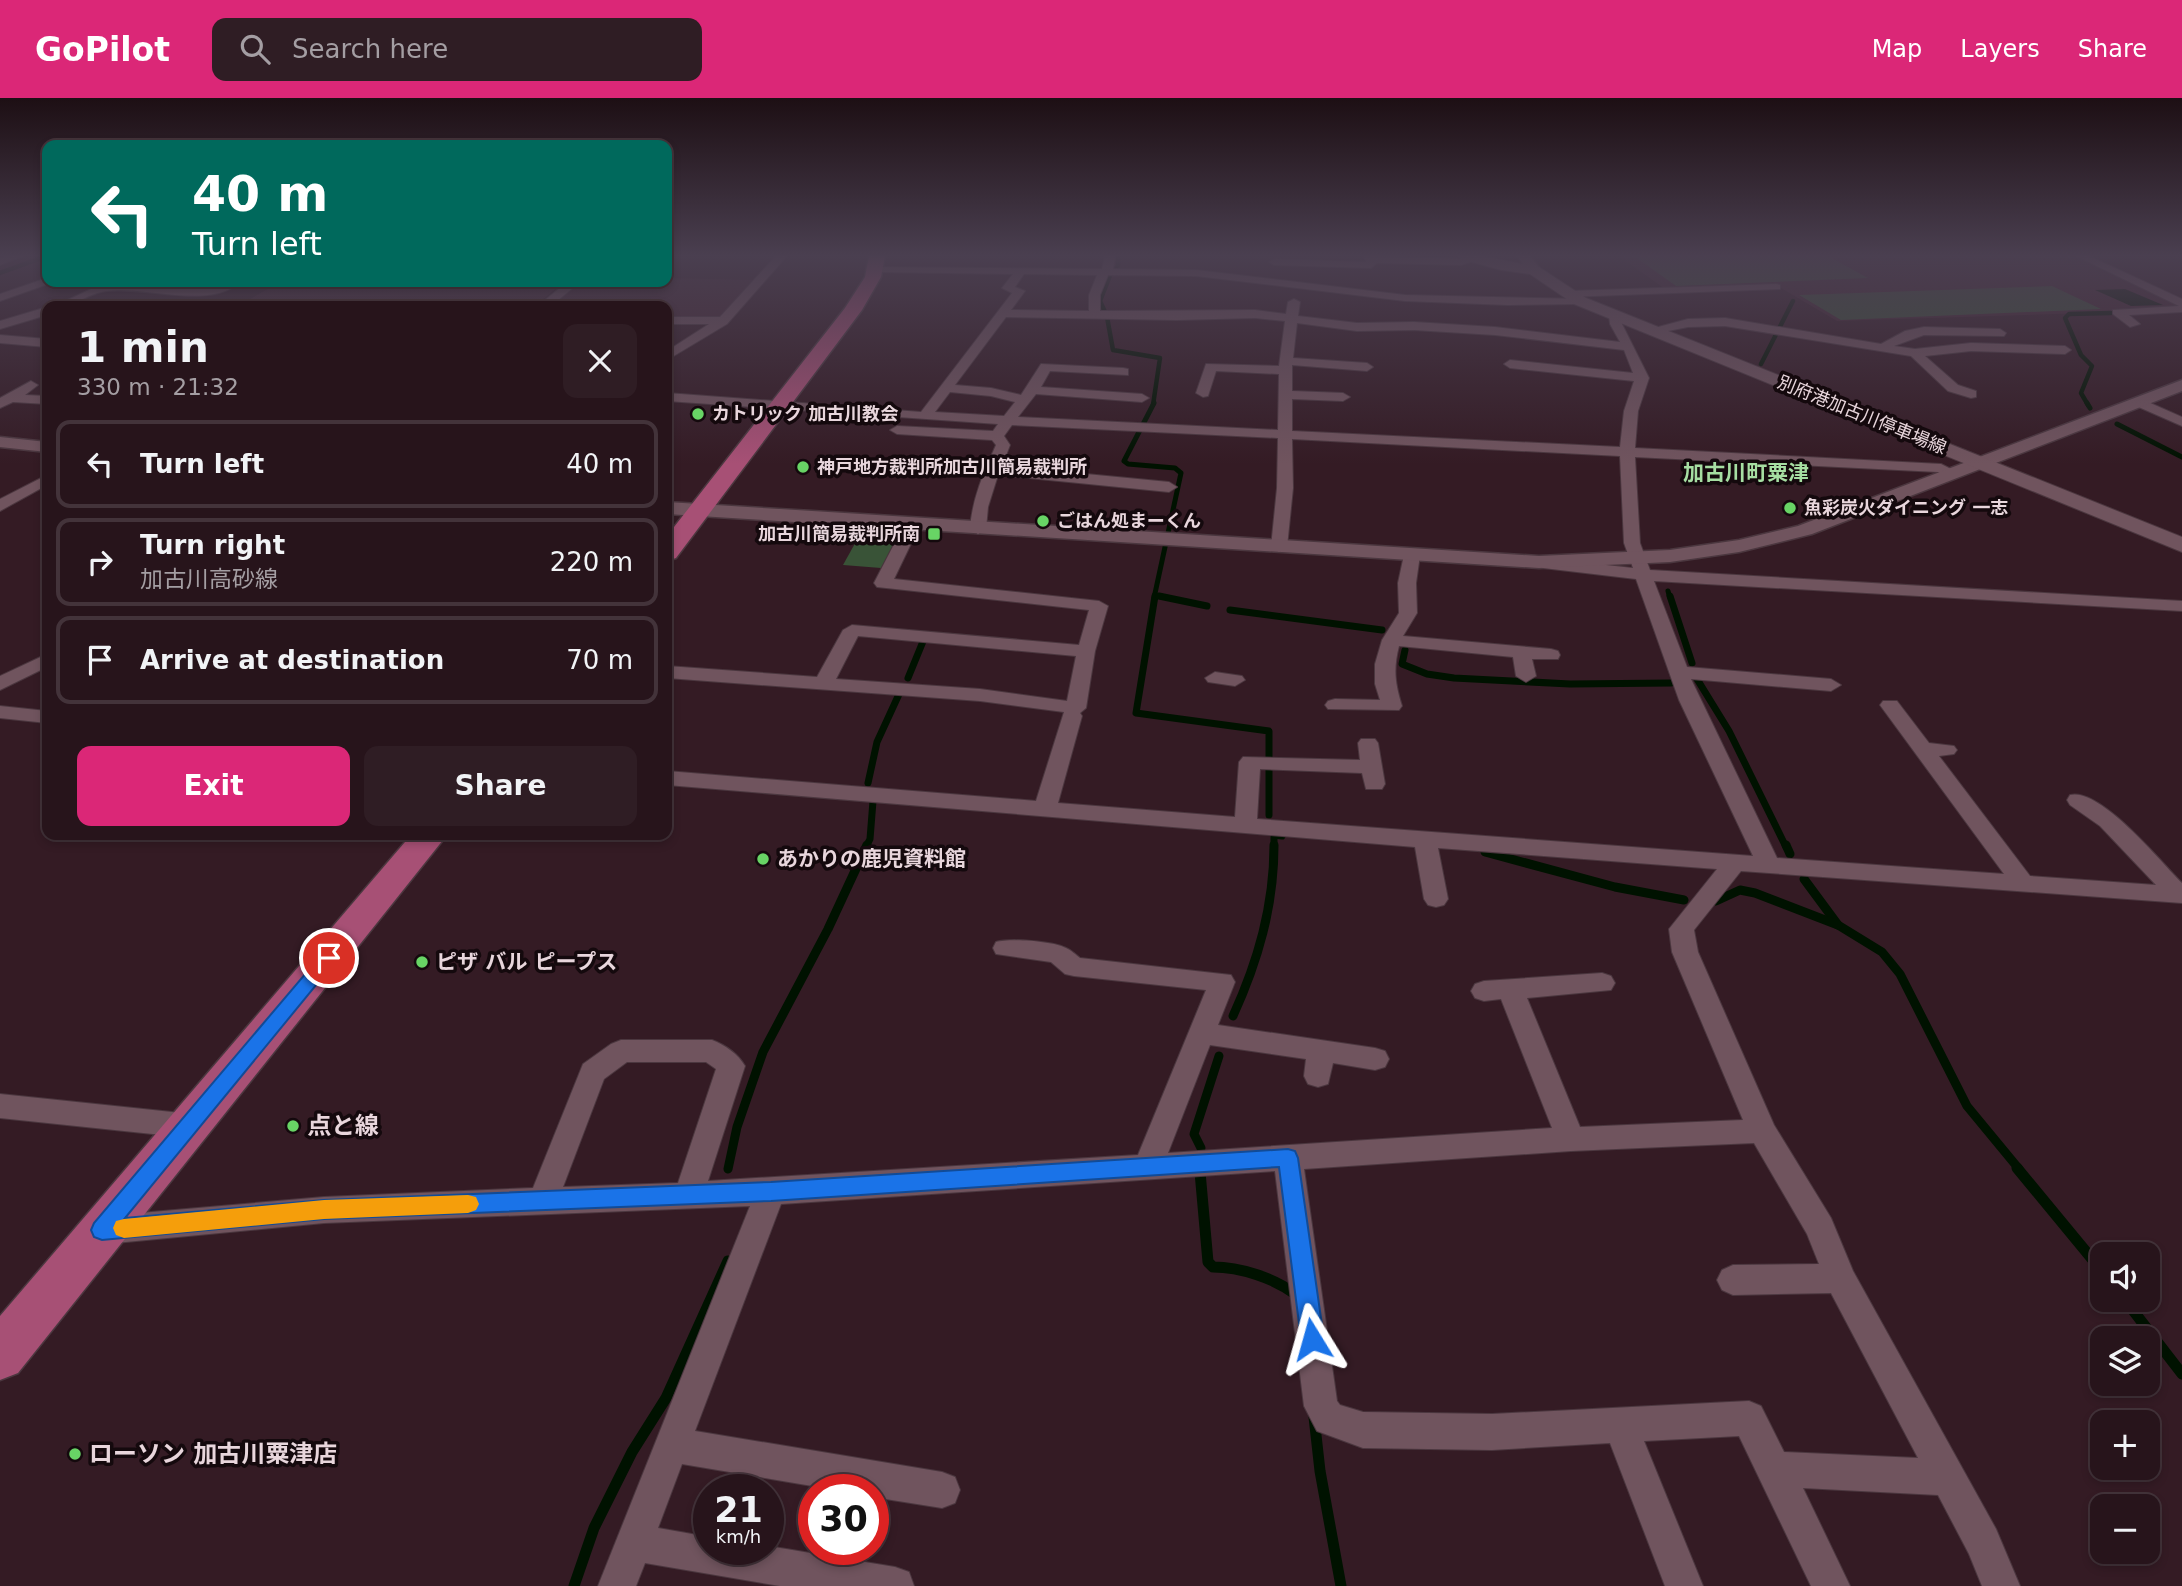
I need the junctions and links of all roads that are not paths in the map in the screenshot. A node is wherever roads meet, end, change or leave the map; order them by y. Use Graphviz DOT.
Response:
graph roads {
  1 [pos="716,325"];
  2 [pos="841,325"];
  3 [pos="993,325"];
  4 [pos="1292,325"];
  5 [pos="1346,325"];
  6 [pos="1617,325"];
  7 [pos="1641,325"];
  8 [pos="1684,325"];
  9 [pos="1734,325"];
  10 [pos="1653,330"];
  11 [pos="2007,334"];
  12 [pos="0,339"];
  13 [pos="42,343"];
  14 [pos="1629,347"];
  15 [pos="1884,347"];
  16 [pos="2065,350"];
  17 [pos="672,353"];
  18 [pos="1915,353"];
  19 [pos="1510,364"];
  20 [pos="1286,365"];
  21 [pos="1367,367"];
  22 [pos="1124,372"];
  23 [pos="1642,378"];
  24 [pos="31,385"];
  25 [pos="2182,385"];
  26 [pos="945,388"];
  27 [pos="1203,393"];
  28 [pos="1971,394"];
  29 [pos="1028,395"];
  30 [pos="1285,395"];
  31 [pos="672,397"];
  32 [pos="1343,397"];
  33 [pos="1142,398"];
  34 [pos="42,400"];
  35 [pos="5,401"];
  36 [pos="2139,402"];
  37 [pos="781,407"];
  38 [pos="925,416"];
  39 [pos="1007,419"];
  40 [pos="2182,422"];
  41 [pos="897,430"];
  42 [pos="1284,435"];
  43 [pos="997,436"];
  44 [pos="0,442"];
  45 [pos="42,446"];
  46 [pos="1627,452"];
  47 [pos="1982,463"];
  48 [pos="993,470"];
  49 [pos="1954,474"];
  50 [pos="42,482"];
  51 [pos="1170,487"];
  52 [pos="0,506"];
  53 [pos="672,508"];
  54 [pos="701,511"];
  55 [pos="912,525"];
  56 [pos="978,529"];
  57 [pos="2182,545"];
  58 [pos="672,547"];
  59 [pos="1279,547"];
  60 [pos="1412,555"];
  61 [pos="1641,567"];
  62 [pos="2182,606"];
  63 [pos="1391,640"];
  64 [pos="1086,651"];
  65 [pos="1522,653"];
  66 [pos="1551,655"];
  67 [pos="42,663"];
  68 [pos="1677,672"];
  69 [pos="672,673"];
  70 [pos="1526,676"];
  71 [pos="824,683"];
  72 [pos="0,684"];
  73 [pos="1831,685"];
  74 [pos="1335,705"];
  75 [pos="1891,705"];
  76 [pos="0,712"];
  77 [pos="42,716"];
  78 [pos="1072,716"];
  79 [pos="1368,743"];
  80 [pos="1923,749"];
  81 [pos="1947,750"];
  82 [pos="1267,763"];
  83 [pos="672,778"];
  84 [pos="2078,800"];
  85 [pos="1045,809"];
  86 [pos="1245,825"];
  87 [pos="426,840"];
  88 [pos="1425,840"];
  89 [pos="1735,862"];
  90 [pos="1768,863"];
  91 [pos="2022,882"];
  92 [pos="2180,895"];
  93 [pos="1436,899"];
  94 [pos="1005,948"];
  95 [pos="1602,983"];
  96 [pos="1201,1033"];
  97 [pos="1375,1059"];
  98 [pos="0,1106"];
  99 [pos="191,1126"];
  100 [pos="1762,1131"];
  101 [pos="1571,1139"];
  102 [pos="1288,1158"];
  103 [pos="1148,1167"];
  104 [pos="771,1192"];
  105 [pos="689,1195"];
  106 [pos="543,1201"];
  107 [pos="102,1230"];
  108 [pos="1840,1278"];
  109 [pos="1732,1280"];
  110 [pos="0,1355"];
  111 [pos="1620,1427"];
  112 [pos="672,1445"];
  113 [pos="1772,1469"];
  114 [pos="1946,1477"];
  115 [pos="942,1490"];
  116 [pos="634,1542"];
  117 [pos="617,1586"];
  118 [pos="895,1586"];
  119 [pos="1685,1586"];
  120 [pos="1831,1586"];
  121 [pos="2001,1586"];
  1 -- 17 [label="street"];
  2 -- 37 [label="main road"];
  3 -- 26 [label="street"];
  4 -- 20 [label="street"];
  5 -- 14 [label="street"];
  6 -- 14 [label="street"];
  7 -- 10 [label="main road, 別府港加古川停車場線"];
  8 -- 10 [label="street"];
  9 -- 15 [label="street"];
  10 -- 47 [label="main road, 別府港加古川停車場線"];
  11 -- 15 [label="street"];
  12 -- 13 [label="street"];
  14 -- 23 [label="street"];
  15 -- 18 [label="street"];
  16 -- 18 [label="street"];
  18 -- 28 [label="street"];
  19 -- 23 [label="street"];
  20 -- 21 [label="street"];
  20 -- 27 [label="street"];
  20 -- 30 [label="street"];
  22 -- 29 [label="street"];
  23 -- 46 [label="street"];
  24 -- 35 [label="street"];
  25 -- 36 [label="street"];
  26 -- 29 [label="street"];
  26 -- 38 [label="street"];
  29 -- 33 [label="street"];
  29 -- 39 [label="street"];
  30 -- 32 [label="street"];
  30 -- 42 [label="street"];
  31 -- 37 [label="street"];
  34 -- 35 [label="street"];
  36 -- 40 [label="street"];
  36 -- 47 [label="street"];
  37 -- 38 [label="street"];
  37 -- 54 [label="main road"];
  38 -- 39 [label="street"];
  39 -- 42 [label="street"];
  39 -- 43 [label="street"];
  41 -- 43 [label="street"];
  42 -- 46 [label="street"];
  42 -- 59 [label="street"];
  43 -- 48 [label="street"];
  44 -- 45 [label="street"];
  46 -- 49 [label="street"];
  46 -- 61 [label="street"];
  47 -- 49 [label="street"];
  47 -- 57 [label="main road, 別府港加古川停車場線"];
  48 -- 51 [label="street"];
  48 -- 56 [label="street"];
  49 -- 61 [label="street"];
  50 -- 52 [label="street"];
  53 -- 54 [label="street"];
  54 -- 55 [label="street"];
  54 -- 58 [label="main road"];
  55 -- 56 [label="street"];
  55 -- 64 [label="street"];
  56 -- 59 [label="street"];
  59 -- 60 [label="street"];
  60 -- 61 [label="street"];
  60 -- 63 [label="street"];
  61 -- 62 [label="street"];
  61 -- 68 [label="street"];
  63 -- 65 [label="street"];
  63 -- 74 [label="street"];
  64 -- 71 [label="street"];
  64 -- 71 [label="street"];
  65 -- 66 [label="street"];
  65 -- 70 [label="street"];
  67 -- 72 [label="street"];
  68 -- 73 [label="street"];
  68 -- 90 [label="street"];
  69 -- 71 [label="street"];
  75 -- 80 [label="street"];
  76 -- 77 [label="street"];
  78 -- 85 [label="street"];
  79 -- 82 [label="street"];
  80 -- 81 [label="street"];
  80 -- 91 [label="street"];
  82 -- 86 [label="street"];
  83 -- 85 [label="street"];
  84 -- 92 [label="street"];
  85 -- 86 [label="street"];
  86 -- 88 [label="street"];
  87 -- 99 [label="main road"];
  88 -- 89 [label="street"];
  88 -- 93 [label="street"];
  89 -- 90 [label="street"];
  89 -- 100 [label="street"];
  90 -- 91 [label="street"];
  91 -- 92 [label="street"];
  94 -- 96 [label="street"];
  95 -- 101 [label="street"];
  96 -- 97 [label="street"];
  96 -- 103 [label="street"];
  98 -- 99 [label="street"];
  99 -- 107 [label="main road"];
  100 -- 101 [label="street"];
  100 -- 108 [label="street"];
  101 -- 102 [label="street"];
  102 -- 103 [label="street"];
  102 -- 111 [label="street"];
  103 -- 104 [label="street"];
  104 -- 105 [label="street"];
  104 -- 112 [label="street"];
  105 -- 106 [label="street"];
  105 -- 106 [label="street"];
  106 -- 107 [label="street"];
  107 -- 110 [label="main road"];
  108 -- 109 [label="street"];
  108 -- 114 [label="street"];
  111 -- 113 [label="street"];
  111 -- 119 [label="street"];
  112 -- 115 [label="street"];
  112 -- 116 [label="street"];
  113 -- 114 [label="street"];
  113 -- 120 [label="street"];
  114 -- 121 [label="street"];
  116 -- 117 [label="street"];
  116 -- 118 [label="street"];
}
